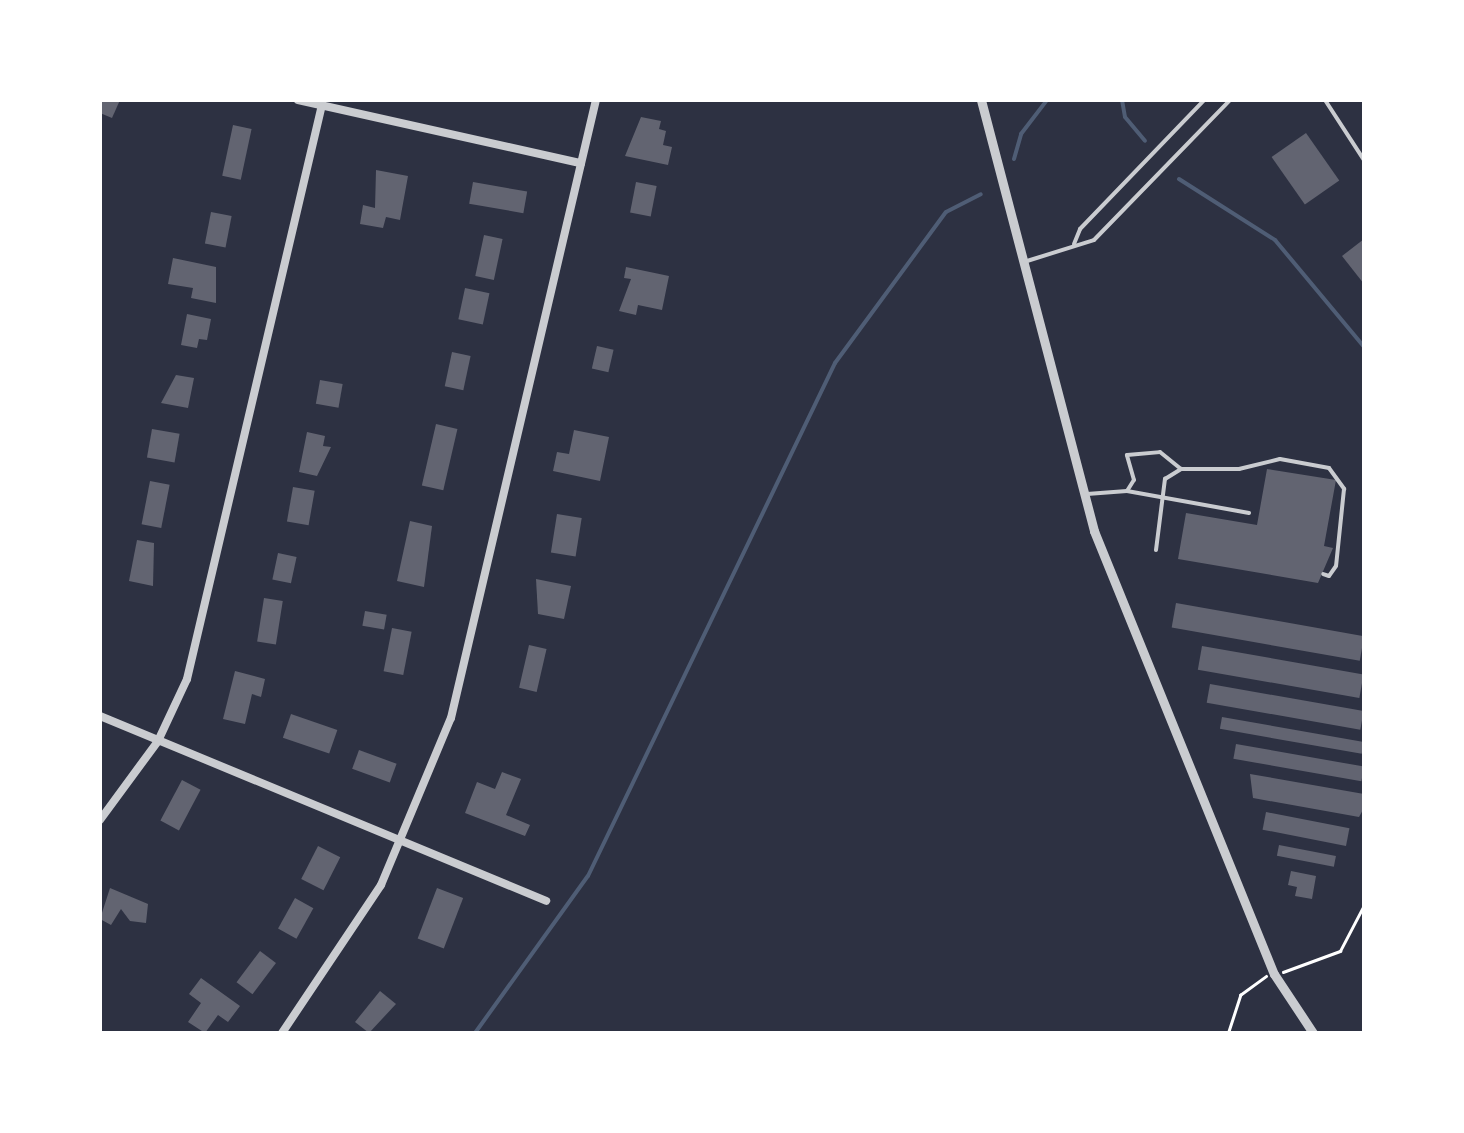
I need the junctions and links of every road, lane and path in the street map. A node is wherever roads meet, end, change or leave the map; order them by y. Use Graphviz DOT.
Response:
graph roads {
  1 [pos="298,100"];
  2 [pos="596,100"];
  3 [pos="981,100"];
  4 [pos="1204,100"];
  5 [pos="1230,100"];
  6 [pos="1325,100"];
  7 [pos="322,105"];
  8 [pos="1364,160"];
  9 [pos="581,162"];
  10 [pos="1074,245"];
  11 [pos="1022,263"];
  12 [pos="1181,469"];
  13 [pos="1127,490"];
  14 [pos="1084,495"];
  15 [pos="1165,498"];
  16 [pos="1249,513"];
  17 [pos="1156,550"];
  18 [pos="1322,574"];
  19 [pos="100,716"];
  20 [pos="158,741"];
  21 [pos="100,820"];
  22 [pos="402,840"];
  23 [pos="546,901"];
  24 [pos="1364,906"];
  25 [pos="1289,970"];
  26 [pos="1259,979"];
  27 [pos="282,1033"];
  28 [pos="1228,1033"];
  29 [pos="1313,1033"];
  1 -- 7 [label="street"];
  2 -- 9 [label="street"];
  3 -- 11 [label="street"];
  4 -- 10 [label="lane"];
  5 -- 10 [label="lane"];
  6 -- 8 [label="lane"];
  7 -- 9 [label="street"];
  7 -- 20 [label="street"];
  9 -- 22 [label="street"];
  10 -- 11 [label="lane"];
  11 -- 14 [label="street"];
  12 -- 13 [label="lane"];
  12 -- 15 [label="lane"];
  12 -- 18 [label="lane"];
  13 -- 14 [label="lane"];
  13 -- 15 [label="lane"];
  14 -- 29 [label="street"];
  15 -- 16 [label="lane"];
  15 -- 17 [label="lane"];
  19 -- 20 [label="street"];
  20 -- 21 [label="street"];
  20 -- 22 [label="street"];
  22 -- 23 [label="street"];
  22 -- 27 [label="street"];
  24 -- 25 [label="path"];
  26 -- 28 [label="path"];
}
